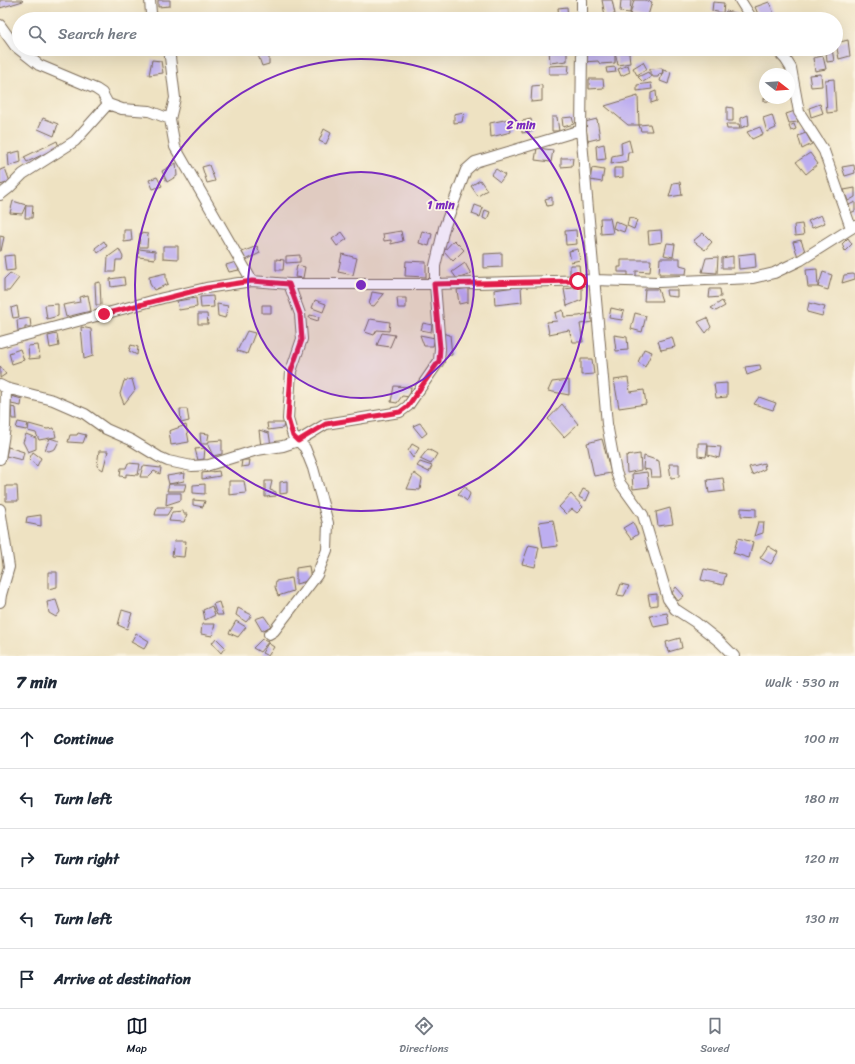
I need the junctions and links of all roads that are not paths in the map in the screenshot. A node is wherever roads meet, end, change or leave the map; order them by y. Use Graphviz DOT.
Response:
graph roads {
  1 [pos="150,0"];
  2 [pos="582,0"];
  3 [pos="740,0"];
  4 [pos="151,12"];
  5 [pos="582,12"];
  6 [pos="748,12"];
  7 [pos="0,25"];
  8 [pos="12,42"];
  9 [pos="28,56"];
  10 [pos="170,56"];
  11 [pos="582,56"];
  12 [pos="782,56"];
  13 [pos="108,104"];
  14 [pos="170,119"];
  15 [pos="581,130"];
  16 [pos="0,195"];
  17 [pos="853,227"];
  18 [pos="594,280"];
  19 [pos="252,281"];
  20 [pos="289,284"];
  21 [pos="434,284"];
  22 [pos="0,342"];
  23 [pos="3,386"];
  24 [pos="298,441"];
  25 [pos="0,459"];
  26 [pos="0,509"];
  27 [pos="0,602"];
  28 [pos="269,634"];
  29 [pos="734,656"];
  1 -- 4 [label="street"];
  2 -- 5 [label="street"];
  3 -- 6 [label="street"];
  7 -- 8 [label="street"];
  9 -- 13 [label="street"];
  10 -- 14 [label="street"];
  11 -- 15 [label="street"];
  12 -- 17 [label="street"];
  13 -- 14 [label="street"];
  13 -- 16 [label="street"];
  14 -- 19 [label="street"];
  15 -- 18 [label="street"];
  15 -- 21 [label="street"];
  17 -- 18 [label="street"];
  18 -- 21 [label="street"];
  18 -- 29 [label="street"];
  19 -- 20 [label="street"];
  19 -- 22 [label="street"];
  20 -- 21 [label="street"];
  20 -- 24 [label="street"];
  21 -- 24 [label="street"];
  23 -- 24 [label="street"];
  23 -- 25 [label="street"];
  24 -- 28 [label="street"];
  26 -- 27 [label="street"];
}
